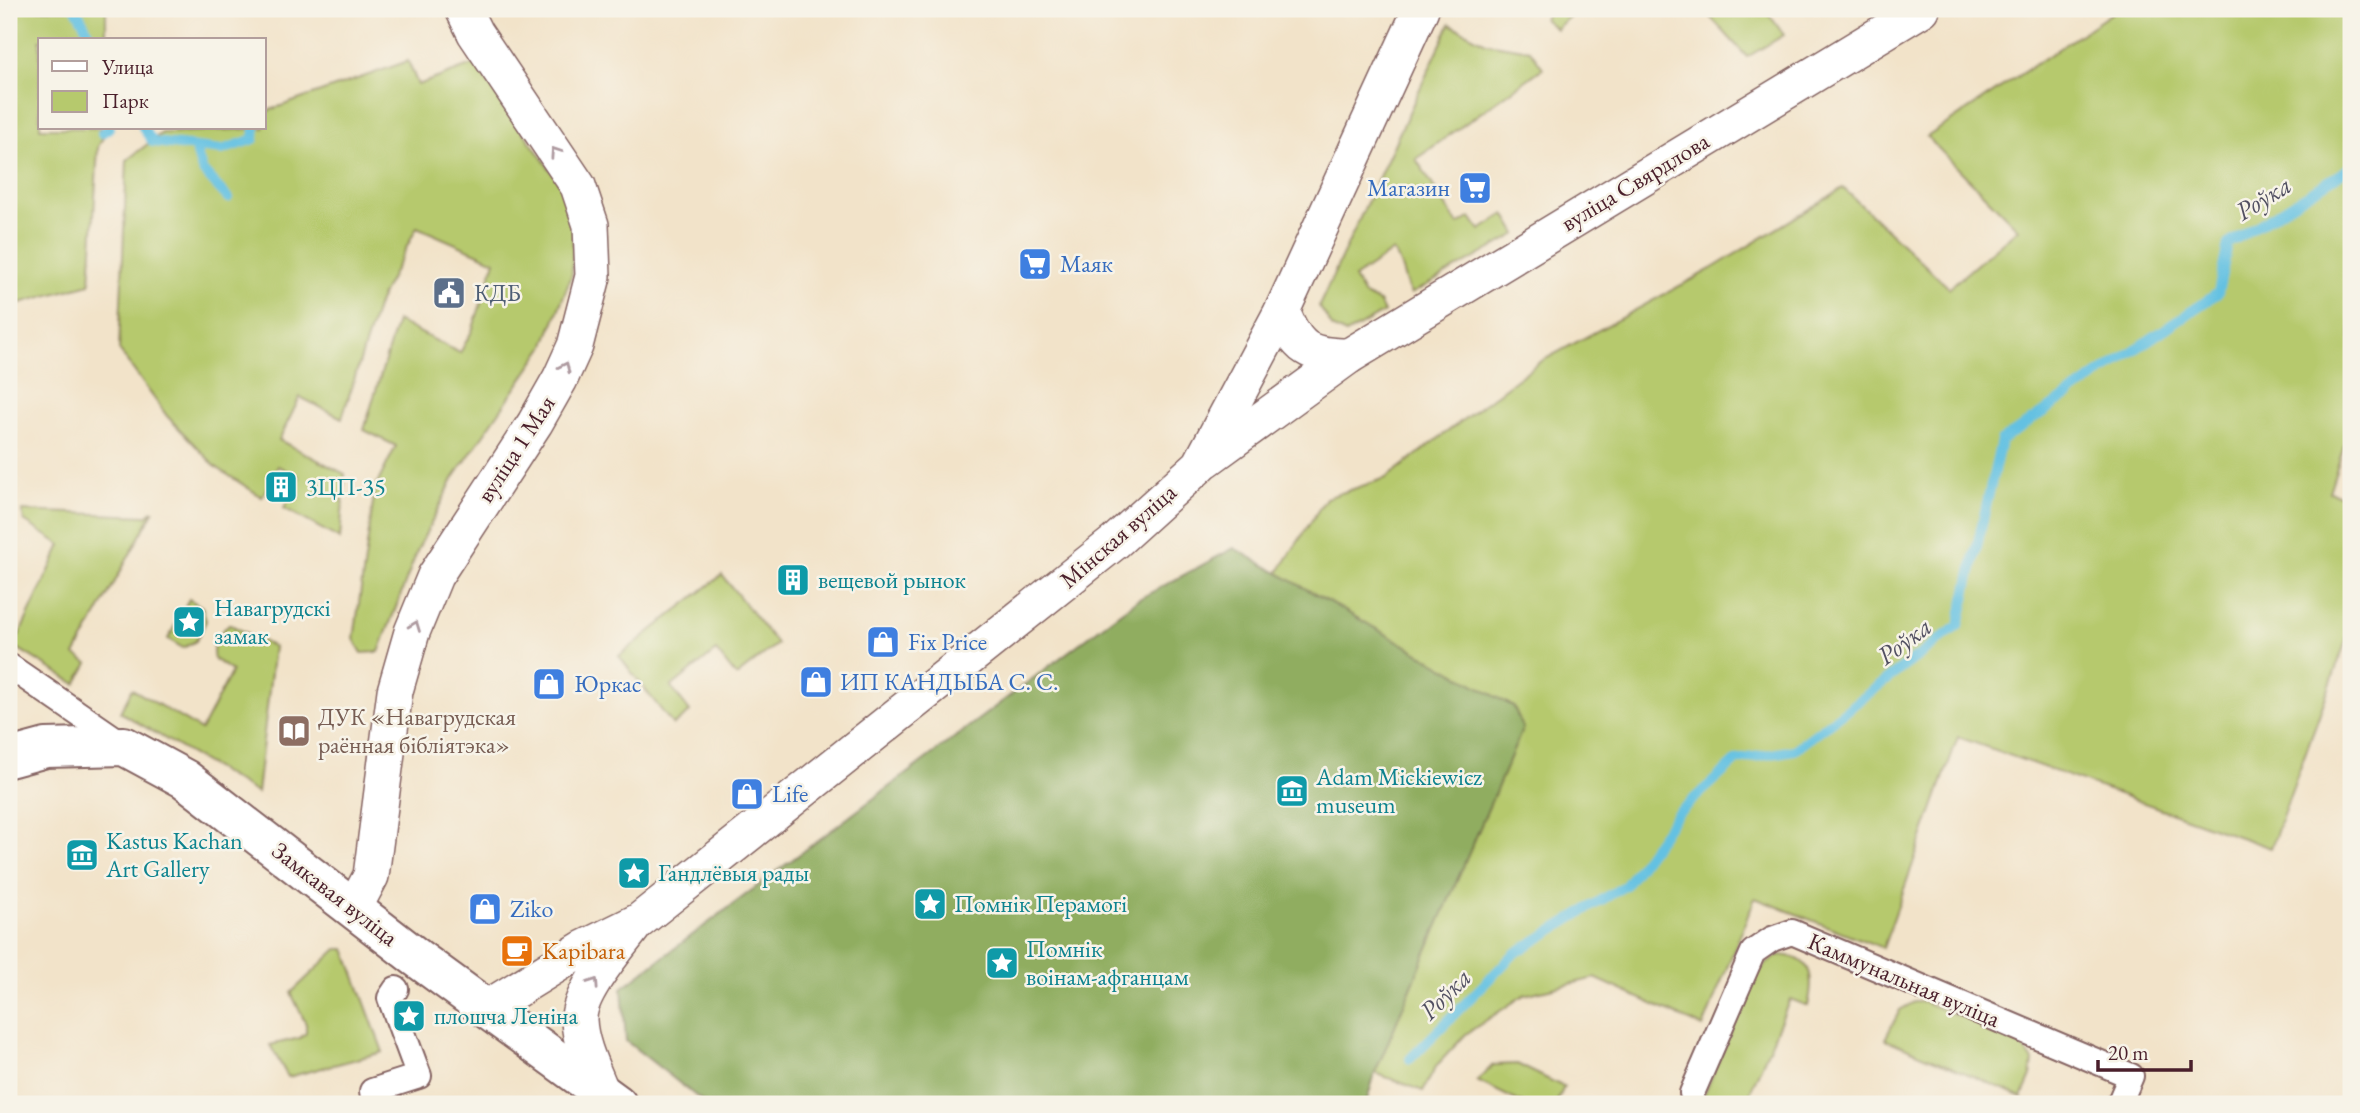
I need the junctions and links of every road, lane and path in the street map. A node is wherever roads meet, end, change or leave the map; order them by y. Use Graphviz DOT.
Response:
graph roads {
  1 [pos="463,9"];
  2 [pos="1420,9"];
  3 [pos="1922,9"];
  4 [pos="1282,311"];
  5 [pos="1349,356"];
  6 [pos="1200,464"];
  7 [pos="9,666"];
  8 [pos="124,746"];
  9 [pos="9,758"];
  10 [pos="354,908"];
  11 [pos="639,920"];
  12 [pos="396,989"];
  13 [pos="487,1008"];
  14 [pos="1692,1093"];
  15 [pos="610,1099"];
  16 [pos="374,1104"];
  17 [pos="2119,1104"];
  10 -- 1 [label="street, вуліца 1 Мая, one-way"];
  2 -- 4 [label="street, Мінская вуліца"];
  3 -- 5 [label="street, вуліца Свярдлова"];
  4 -- 5 [label="street"];
  4 -- 6 [label="street, Мінская вуліца"];
  5 -- 6 [label="street, вуліца Свярдлова"];
  6 -- 11 [label="street, Мінская вуліца"];
  7 -- 8 [label="street"];
  8 -- 9 [label="main road"];
  8 -- 10 [label="main road, Замкавая вуліца"];
  10 -- 13 [label="main road, Замкавая вуліца"];
  11 -- 13 [label="street, Мінская вуліца"];
  15 -- 11 [label="street, Мінская вуліца, one-way"];
  12 -- 16 [label="street"];
  13 -- 15 [label="main road, Замкавая вуліца"];
  14 -- 17 [label="street, Каммунальная вуліца"];
}
